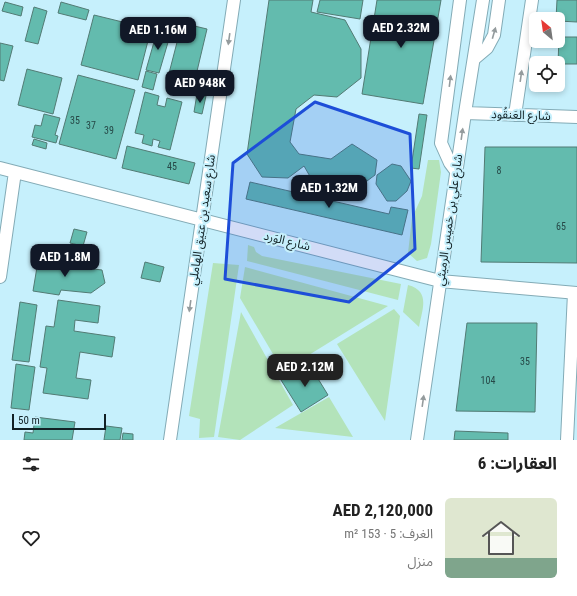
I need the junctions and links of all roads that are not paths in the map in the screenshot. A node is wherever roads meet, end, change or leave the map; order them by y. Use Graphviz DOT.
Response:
graph roads {
  1 [pos="234,0"];
  2 [pos="460,0"];
  3 [pos="483,0"];
  4 [pos="500,0"];
  5 [pos="532,0"];
  6 [pos="474,59"];
  7 [pos="465,113"];
  8 [pos="515,115"];
  9 [pos="577,117"];
  10 [pos="0,168"];
  11 [pos="456,171"];
  12 [pos="15,172"];
  13 [pos="202,220"];
  14 [pos="0,277"];
  15 [pos="440,281"];
  16 [pos="575,293"];
  17 [pos="573,410"];
  18 [pos="170,440"];
  19 [pos="417,440"];
  20 [pos="567,440"];
  1 -- 13 [label="street, شارع سعيد بن عتيق الهاملي, one-way"];
  11 -- 2 [label="street, one-way"];
  3 -- 6 [label="street, شارع علي بن خميس الرميثي"];
  6 -- 4 [label="street, one-way"];
  8 -- 5 [label="street, one-way"];
  6 -- 7 [label="street, شارع علي بن خميس الرميثي"];
  7 -- 8 [label="street, شارع العَنقُود"];
  11 -- 7 [label="street, شارع علي بن خميس الرميثي, one-way"];
  8 -- 9 [label="street, شارع العَنقُود"];
  10 -- 12 [label="street, شارع الوَرد"];
  11 -- 15 [label="street, شارع علي بن خميس الرميثي"];
  12 -- 13 [label="street, شارع الوَرد"];
  12 -- 14 [label="street"];
  13 -- 15 [label="street, شارع الوَرد"];
  13 -- 18 [label="street, شارع سعيد بن عتيق الهاملي, one-way"];
  15 -- 16 [label="street, شارع الوَرد"];
  19 -- 15 [label="street, شارع علي بن خميس الرميثي, one-way"];
  16 -- 17 [label="street"];
  17 -- 20 [label="street"];
}
